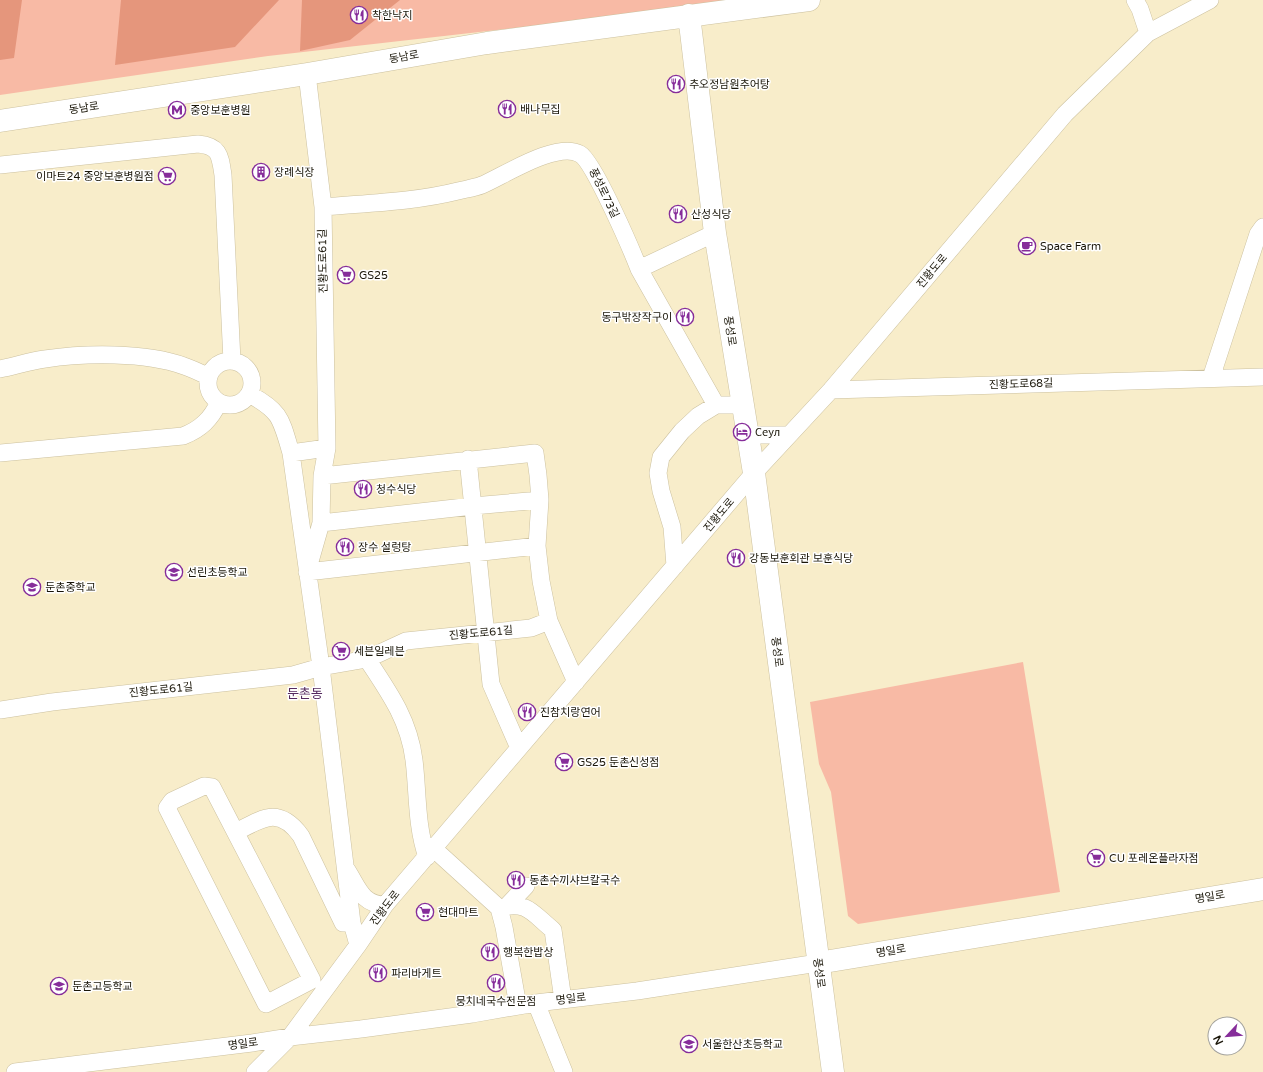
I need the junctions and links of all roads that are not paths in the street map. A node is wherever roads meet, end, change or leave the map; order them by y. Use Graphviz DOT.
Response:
graph roads {
  1 [pos="809,0"];
  2 [pos="1135,0"];
  3 [pos="1210,0"];
  4 [pos="689,15"];
  5 [pos="1148,33"];
  6 [pos="307,74"];
  7 [pos="0,121"];
  8 [pos="0,165"];
  9 [pos="323,207"];
  10 [pos="1263,227"];
  11 [pos="715,233"];
  12 [pos="639,269"];
  13 [pos="232,361"];
  14 [pos="0,369"];
  15 [pos="209,377"];
  16 [pos="1211,378"];
  17 [pos="1263,378"];
  18 [pos="831,390"];
  19 [pos="249,394"];
  20 [pos="219,402"];
  21 [pos="716,405"];
  22 [pos="742,405"];
  23 [pos="748,435"];
  24 [pos="789,435"];
  25 [pos="327,448"];
  26 [pos="291,453"];
  27 [pos="0,454"];
  28 [pos="468,459"];
  29 [pos="754,472"];
  30 [pos="322,476"];
  31 [pos="540,500"];
  32 [pos="472,506"];
  33 [pos="321,523"];
  34 [pos="537,546"];
  35 [pos="478,553"];
  36 [pos="675,566"];
  37 [pos="307,572"];
  38 [pos="549,621"];
  39 [pos="485,632"];
  40 [pos="367,659"];
  41 [pos="321,668"];
  42 [pos="576,682"];
  43 [pos="0,710"];
  44 [pos="519,748"];
  45 [pos="236,832"];
  46 [pos="431,852"];
  47 [pos="344,864"];
  48 [pos="526,886"];
  49 [pos="1263,888"];
  50 [pos="386,905"];
  51 [pos="503,907"];
  52 [pos="352,922"];
  53 [pos="358,946"];
  54 [pos="818,963"];
  55 [pos="563,1000"];
  56 [pos="536,1003"];
  57 [pos="518,1006"];
  58 [pos="290,1037"];
  59 [pos="15,1072"];
  60 [pos="255,1072"];
  61 [pos="564,1072"];
  62 [pos="833,1072"];
  1 -- 4 [label="main road, 동남로"];
  2 -- 5 [label="street"];
  3 -- 5 [label="street, 진황도로"];
  4 -- 6 [label="main road, 동남로"];
  4 -- 11 [label="main road, 풍성로"];
  5 -- 18 [label="street, 진황도로"];
  6 -- 7 [label="main road, 동남로"];
  6 -- 9 [label="street, 진황도로61길"];
  8 -- 13 [label="street"];
  9 -- 12 [label="street, 풍성로73길"];
  9 -- 25 [label="street, 진황도로61길"];
  10 -- 16 [label="street"];
  11 -- 12 [label="street"];
  11 -- 22 [label="main road, 풍성로"];
  12 -- 21 [label="street, 풍성로73길"];
  13 -- 15 [label="street"];
  13 -- 19 [label="street"];
  14 -- 15 [label="street"];
  15 -- 20 [label="street"];
  16 -- 17 [label="street, 진황도로68길"];
  16 -- 18 [label="street, 진황도로68길"];
  18 -- 24 [label="street, 진황도로"];
  19 -- 20 [label="street"];
  19 -- 26 [label="street, 진황도로61길"];
  20 -- 27 [label="street"];
  21 -- 22 [label="street"];
  21 -- 36 [label="street"];
  22 -- 23 [label="main road, 풍성로"];
  23 -- 24 [label="street"];
  23 -- 29 [label="main road, 풍성로"];
  24 -- 29 [label="street, 진황도로"];
  25 -- 26 [label="street"];
  25 -- 30 [label="street, 진황도로61길"];
  26 -- 37 [label="street, 진황도로61길"];
  28 -- 30 [label="street"];
  28 -- 31 [label="street"];
  28 -- 32 [label="street"];
  29 -- 36 [label="street, 진황도로"];
  29 -- 54 [label="main road, 풍성로"];
  30 -- 33 [label="street, 진황도로61길"];
  31 -- 32 [label="street"];
  31 -- 34 [label="street"];
  32 -- 33 [label="street"];
  32 -- 35 [label="street"];
  33 -- 37 [label="street, 진황도로61길"];
  34 -- 35 [label="street"];
  34 -- 38 [label="street"];
  35 -- 37 [label="street"];
  35 -- 39 [label="street"];
  36 -- 42 [label="street, 진황도로"];
  37 -- 41 [label="street, 진황도로61길"];
  38 -- 39 [label="street, 진황도로61길"];
  38 -- 42 [label="street"];
  39 -- 40 [label="street, 진황도로61길"];
  39 -- 44 [label="street"];
  40 -- 41 [label="street, 진황도로61길"];
  40 -- 46 [label="street"];
  41 -- 43 [label="street, 진황도로61길"];
  41 -- 47 [label="street, 진황도로61길"];
  42 -- 44 [label="street, 진황도로"];
  44 -- 46 [label="street, 진황도로"];
  45 -- 45 [label="street"];
  45 -- 52 [label="street"];
  46 -- 50 [label="street, 진황도로"];
  46 -- 51 [label="street"];
  47 -- 50 [label="street"];
  47 -- 52 [label="street, 진황도로61길"];
  48 -- 51 [label="street"];
  49 -- 54 [label="main road, 명일로"];
  50 -- 53 [label="street, 진황도로"];
  51 -- 55 [label="street"];
  51 -- 57 [label="street"];
  52 -- 53 [label="street, 진황도로61길"];
  53 -- 58 [label="street, 진황도로"];
  54 -- 55 [label="street, 명일로"];
  54 -- 62 [label="main road, 풍성로"];
  55 -- 56 [label="street, 명일로"];
  56 -- 57 [label="street, 명일로"];
  56 -- 61 [label="street"];
  57 -- 58 [label="street, 명일로"];
  58 -- 59 [label="street, 명일로"];
  58 -- 60 [label="street, 진황도로"];
}
